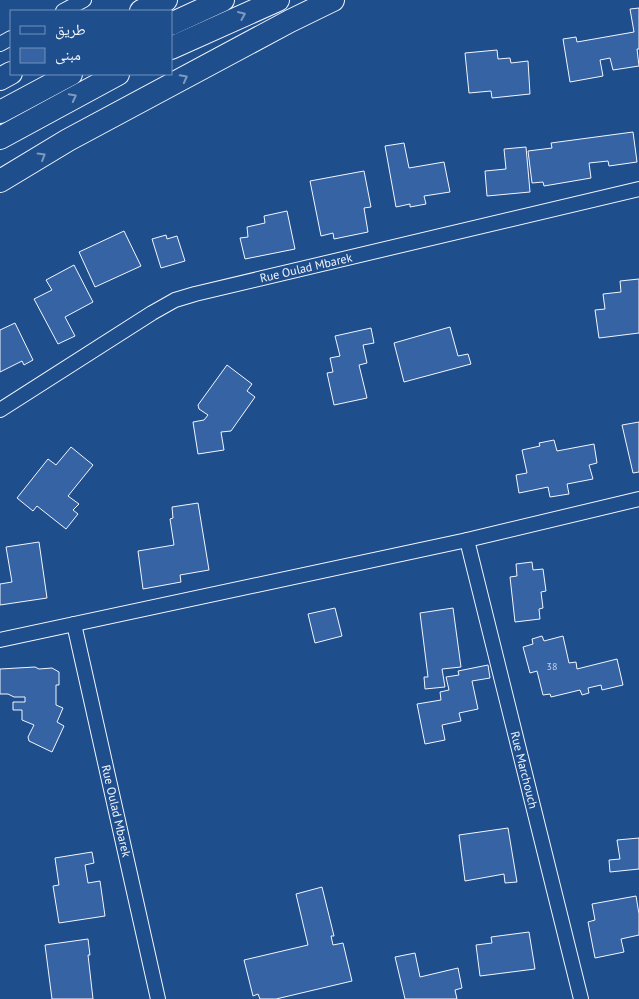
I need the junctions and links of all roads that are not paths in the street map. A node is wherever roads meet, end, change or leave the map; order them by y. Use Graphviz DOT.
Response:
graph roads {
  1 [pos="84,0"];
  2 [pos="166,0"];
  3 [pos="223,0"];
  4 [pos="278,0"];
  5 [pos="333,0"];
  6 [pos="65,10"];
  7 [pos="143,10"];
  8 [pos="172,24"];
  9 [pos="172,48"];
  10 [pos="69,75"];
  11 [pos="116,75"];
  12 [pos="0,112"];
  13 [pos="0,138"];
  14 [pos="0,181"];
  15 [pos="639,189"];
  16 [pos="0,410"];
  17 [pos="639,500"];
  18 [pos="467,540"];
  19 [pos="74,624"];
  20 [pos="0,640"];
  21 [pos="158,999"];
  22 [pos="581,999"];
  1 -- 6 [label="street"];
  2 -- 7 [label="highway"];
  3 -- 8 [label="highway"];
  9 -- 4 [label="highway, one-way"];
  14 -- 5 [label="highway, one-way"];
  10 -- 12 [label="highway"];
  13 -- 11 [label="highway, one-way"];
  15 -- 16 [label="street, Rue Oulad Mbarek"];
  17 -- 18 [label="street"];
  18 -- 19 [label="street"];
  18 -- 22 [label="street, Rue Marchouch"];
  19 -- 20 [label="street"];
  19 -- 21 [label="street, Rue Oulad Mbarek"];
}
